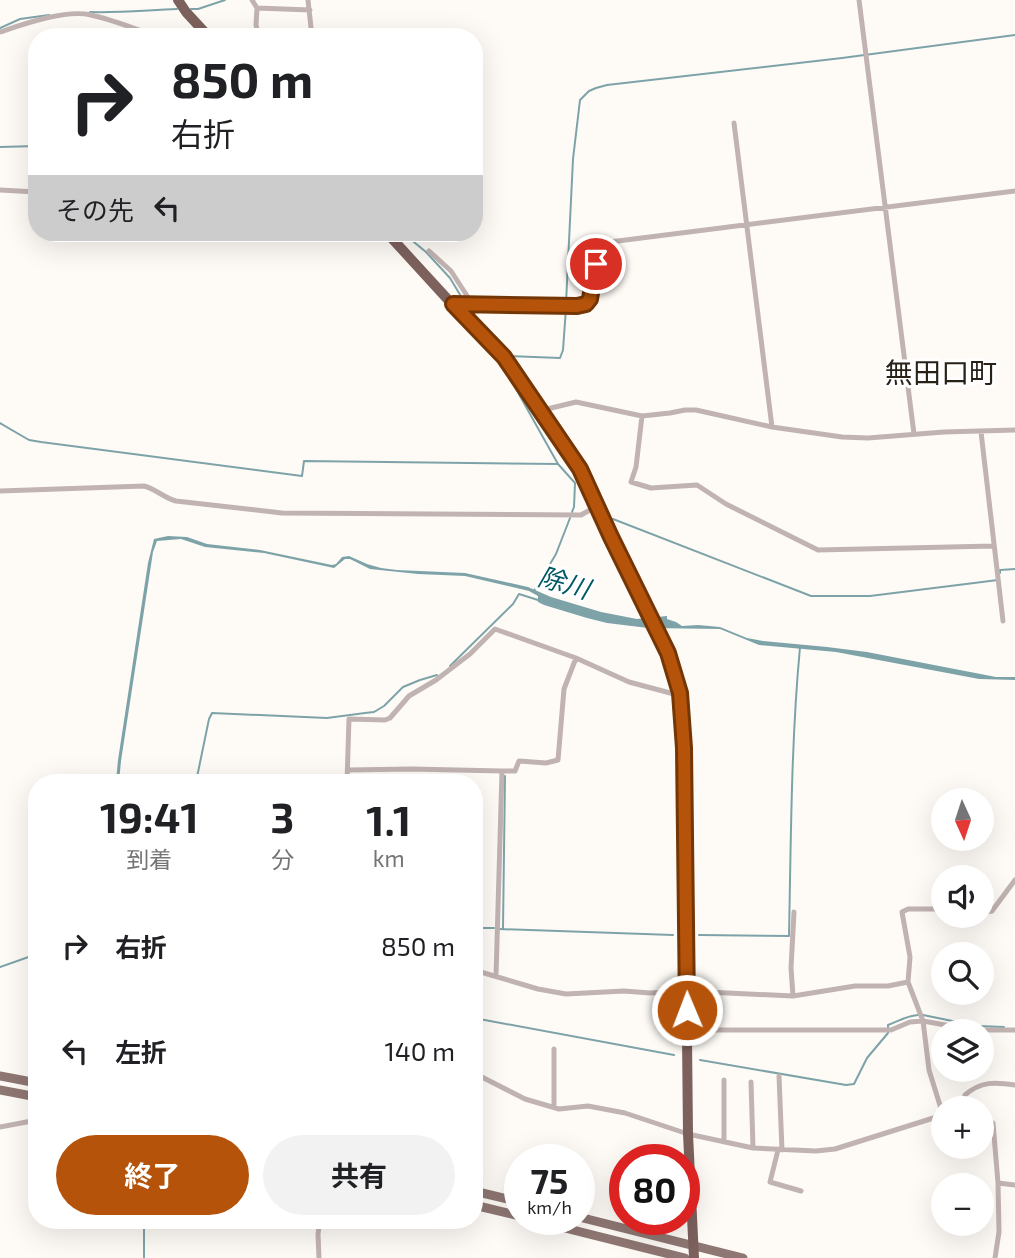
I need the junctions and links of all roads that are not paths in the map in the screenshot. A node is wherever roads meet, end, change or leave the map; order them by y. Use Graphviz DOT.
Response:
graph roads {
  1 [pos="178,0"];
  2 [pos="252,0"];
  3 [pos="308,0"];
  4 [pos="859,0"];
  5 [pos="257,8"];
  6 [pos="310,10"];
  7 [pos="133,28"];
  8 [pos="201,28"];
  9 [pos="257,28"];
  10 [pos="311,28"];
  11 [pos="0,32"];
  12 [pos="734,123"];
  13 [pos="0,190"];
  14 [pos="1015,191"];
  15 [pos="28,192"];
  16 [pos="885,209"];
  17 [pos="747,225"];
  18 [pos="395,242"];
  19 [pos="429,251"];
  20 [pos="453,304"];
  21 [pos="473,305"];
  22 [pos="539,411"];
  23 [pos="642,416"];
  24 [pos="772,427"];
  25 [pos="1015,429"];
  26 [pos="982,432"];
  27 [pos="914,434"];
  28 [pos="0,491"];
  29 [pos="597,506"];
  30 [pos="993,546"];
  31 [pos="1003,621"];
  32 [pos="576,658"];
  33 [pos="680,693"];
  34 [pos="348,770"];
  35 [pos="502,771"];
  36 [pos="348,774"];
  37 [pos="1015,880"];
  38 [pos="994,908"];
  39 [pos="931,909"];
  40 [pos="794,912"];
  41 [pos="483,972"];
  42 [pos="496,976"];
  43 [pos="908,982"];
  44 [pos="686,991"];
  45 [pos="793,996"];
  46 [pos="923,1021"];
  47 [pos="687,1030"];
  48 [pos="1015,1030"];
  49 [pos="554,1049"];
  50 [pos="0,1076"];
  51 [pos="779,1076"];
  52 [pos="483,1078"];
  53 [pos="724,1080"];
  54 [pos="28,1081"];
  55 [pos="751,1082"];
  56 [pos="1015,1085"];
  57 [pos="0,1090"];
  58 [pos="28,1095"];
  59 [pos="937,1096"];
  60 [pos="965,1096"];
  61 [pos="554,1107"];
  62 [pos="931,1119"];
  63 [pos="28,1122"];
  64 [pos="0,1127"];
  65 [pos="688,1134"];
  66 [pos="994,1135"];
  67 [pos="724,1142"];
  68 [pos="753,1148"];
  69 [pos="780,1150"];
  70 [pos="998,1183"];
  71 [pos="1015,1185"];
  72 [pos="801,1191"];
  73 [pos="483,1193"];
  74 [pos="504,1198"];
  75 [pos="483,1207"];
  76 [pos="504,1212"];
  77 [pos="595,1221"];
  78 [pos="319,1229"];
  79 [pos="593,1235"];
  80 [pos="694,1246"];
  81 [pos="319,1258"];
  82 [pos="685,1258"];
  83 [pos="694,1258"];
  84 [pos="743,1258"];
  85 [pos="995,1258"];
  1 -- 8 [label="highway"];
  2 -- 5 [label="street"];
  3 -- 6 [label="street"];
  4 -- 16 [label="street"];
  5 -- 6 [label="street"];
  5 -- 9 [label="street"];
  6 -- 10 [label="street"];
  7 -- 11 [label="street"];
  12 -- 17 [label="street"];
  13 -- 15 [label="street"];
  14 -- 16 [label="street"];
  16 -- 17 [label="street"];
  16 -- 27 [label="street"];
  17 -- 21 [label="street"];
  17 -- 24 [label="street"];
  18 -- 20 [label="highway"];
  19 -- 21 [label="street"];
  20 -- 21 [label="street"];
  20 -- 22 [label="highway"];
  22 -- 23 [label="street"];
  22 -- 29 [label="highway"];
  23 -- 24 [label="street"];
  23 -- 30 [label="street"];
  24 -- 27 [label="street"];
  25 -- 26 [label="street"];
  26 -- 27 [label="street"];
  26 -- 30 [label="street"];
  28 -- 29 [label="street"];
  29 -- 33 [label="highway"];
  30 -- 31 [label="street"];
  32 -- 33 [label="street"];
  32 -- 34 [label="street"];
  32 -- 35 [label="street"];
  33 -- 44 [label="highway"];
  34 -- 35 [label="street"];
  34 -- 36 [label="street"];
  35 -- 42 [label="street"];
  37 -- 38 [label="street"];
  39 -- 43 [label="street"];
  40 -- 45 [label="street"];
  41 -- 42 [label="street"];
  42 -- 44 [label="street"];
  43 -- 45 [label="street"];
  43 -- 46 [label="street"];
  44 -- 45 [label="street"];
  44 -- 47 [label="highway"];
  46 -- 47 [label="street"];
  46 -- 48 [label="street"];
  46 -- 59 [label="street"];
  47 -- 65 [label="highway"];
  49 -- 61 [label="street"];
  50 -- 54 [label="main road"];
  51 -- 69 [label="street"];
  52 -- 61 [label="street"];
  53 -- 67 [label="street"];
  55 -- 68 [label="street"];
  56 -- 60 [label="street"];
  57 -- 58 [label="main road"];
  61 -- 65 [label="street"];
  62 -- 69 [label="street"];
  63 -- 64 [label="street"];
  65 -- 67 [label="street"];
  65 -- 80 [label="highway"];
  66 -- 70 [label="street"];
  67 -- 68 [label="street"];
  68 -- 69 [label="street"];
  69 -- 72 [label="street"];
  70 -- 71 [label="street"];
  70 -- 85 [label="street"];
  73 -- 74 [label="main road"];
  75 -- 76 [label="main road"];
  77 -- 80 [label="main road"];
  78 -- 81 [label="street"];
  79 -- 82 [label="main road"];
  80 -- 83 [label="highway"];
  80 -- 84 [label="main road"];
}
